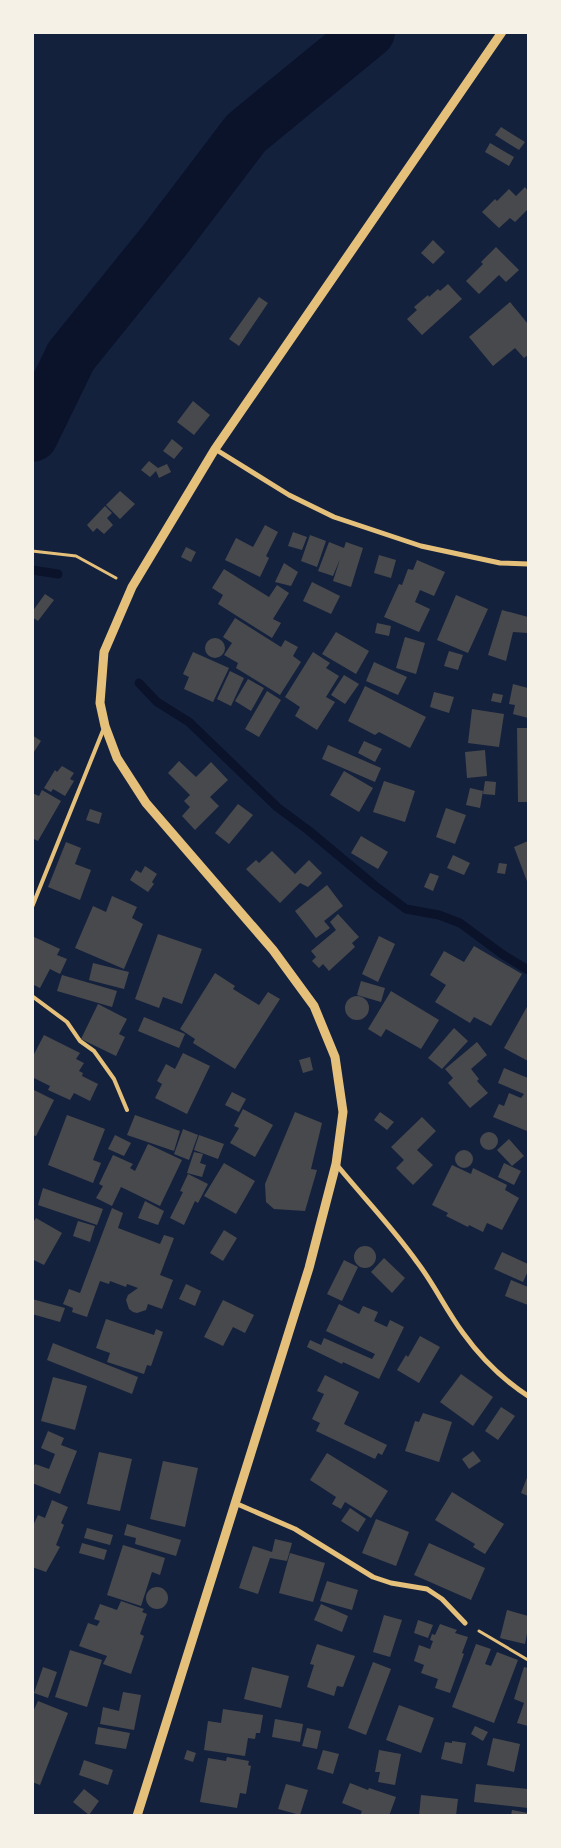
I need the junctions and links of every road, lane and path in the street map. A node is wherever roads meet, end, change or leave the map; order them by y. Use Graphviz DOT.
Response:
graph roads {
  1 [pos="502,32"];
  2 [pos="215,449"];
  3 [pos="32,551"];
  4 [pos="528,564"];
  5 [pos="132,587"];
  6 [pos="105,726"];
  7 [pos="32,907"];
  8 [pos="32,996"];
  9 [pos="127,1110"];
  10 [pos="336,1164"];
  11 [pos="528,1396"];
  12 [pos="235,1503"];
  13 [pos="465,1623"];
  14 [pos="528,1660"];
  15 [pos="137,1816"];
  1 -- 2 [label="street"];
  2 -- 4 [label="street"];
  2 -- 5 [label="street"];
  3 -- 5 [label="path"];
  5 -- 6 [label="street"];
  6 -- 7 [label="lane"];
  6 -- 10 [label="street"];
  8 -- 9 [label="lane"];
  10 -- 11 [label="street"];
  10 -- 12 [label="street"];
  12 -- 13 [label="street"];
  12 -- 15 [label="street"];
  13 -- 14 [label="path"];
}
